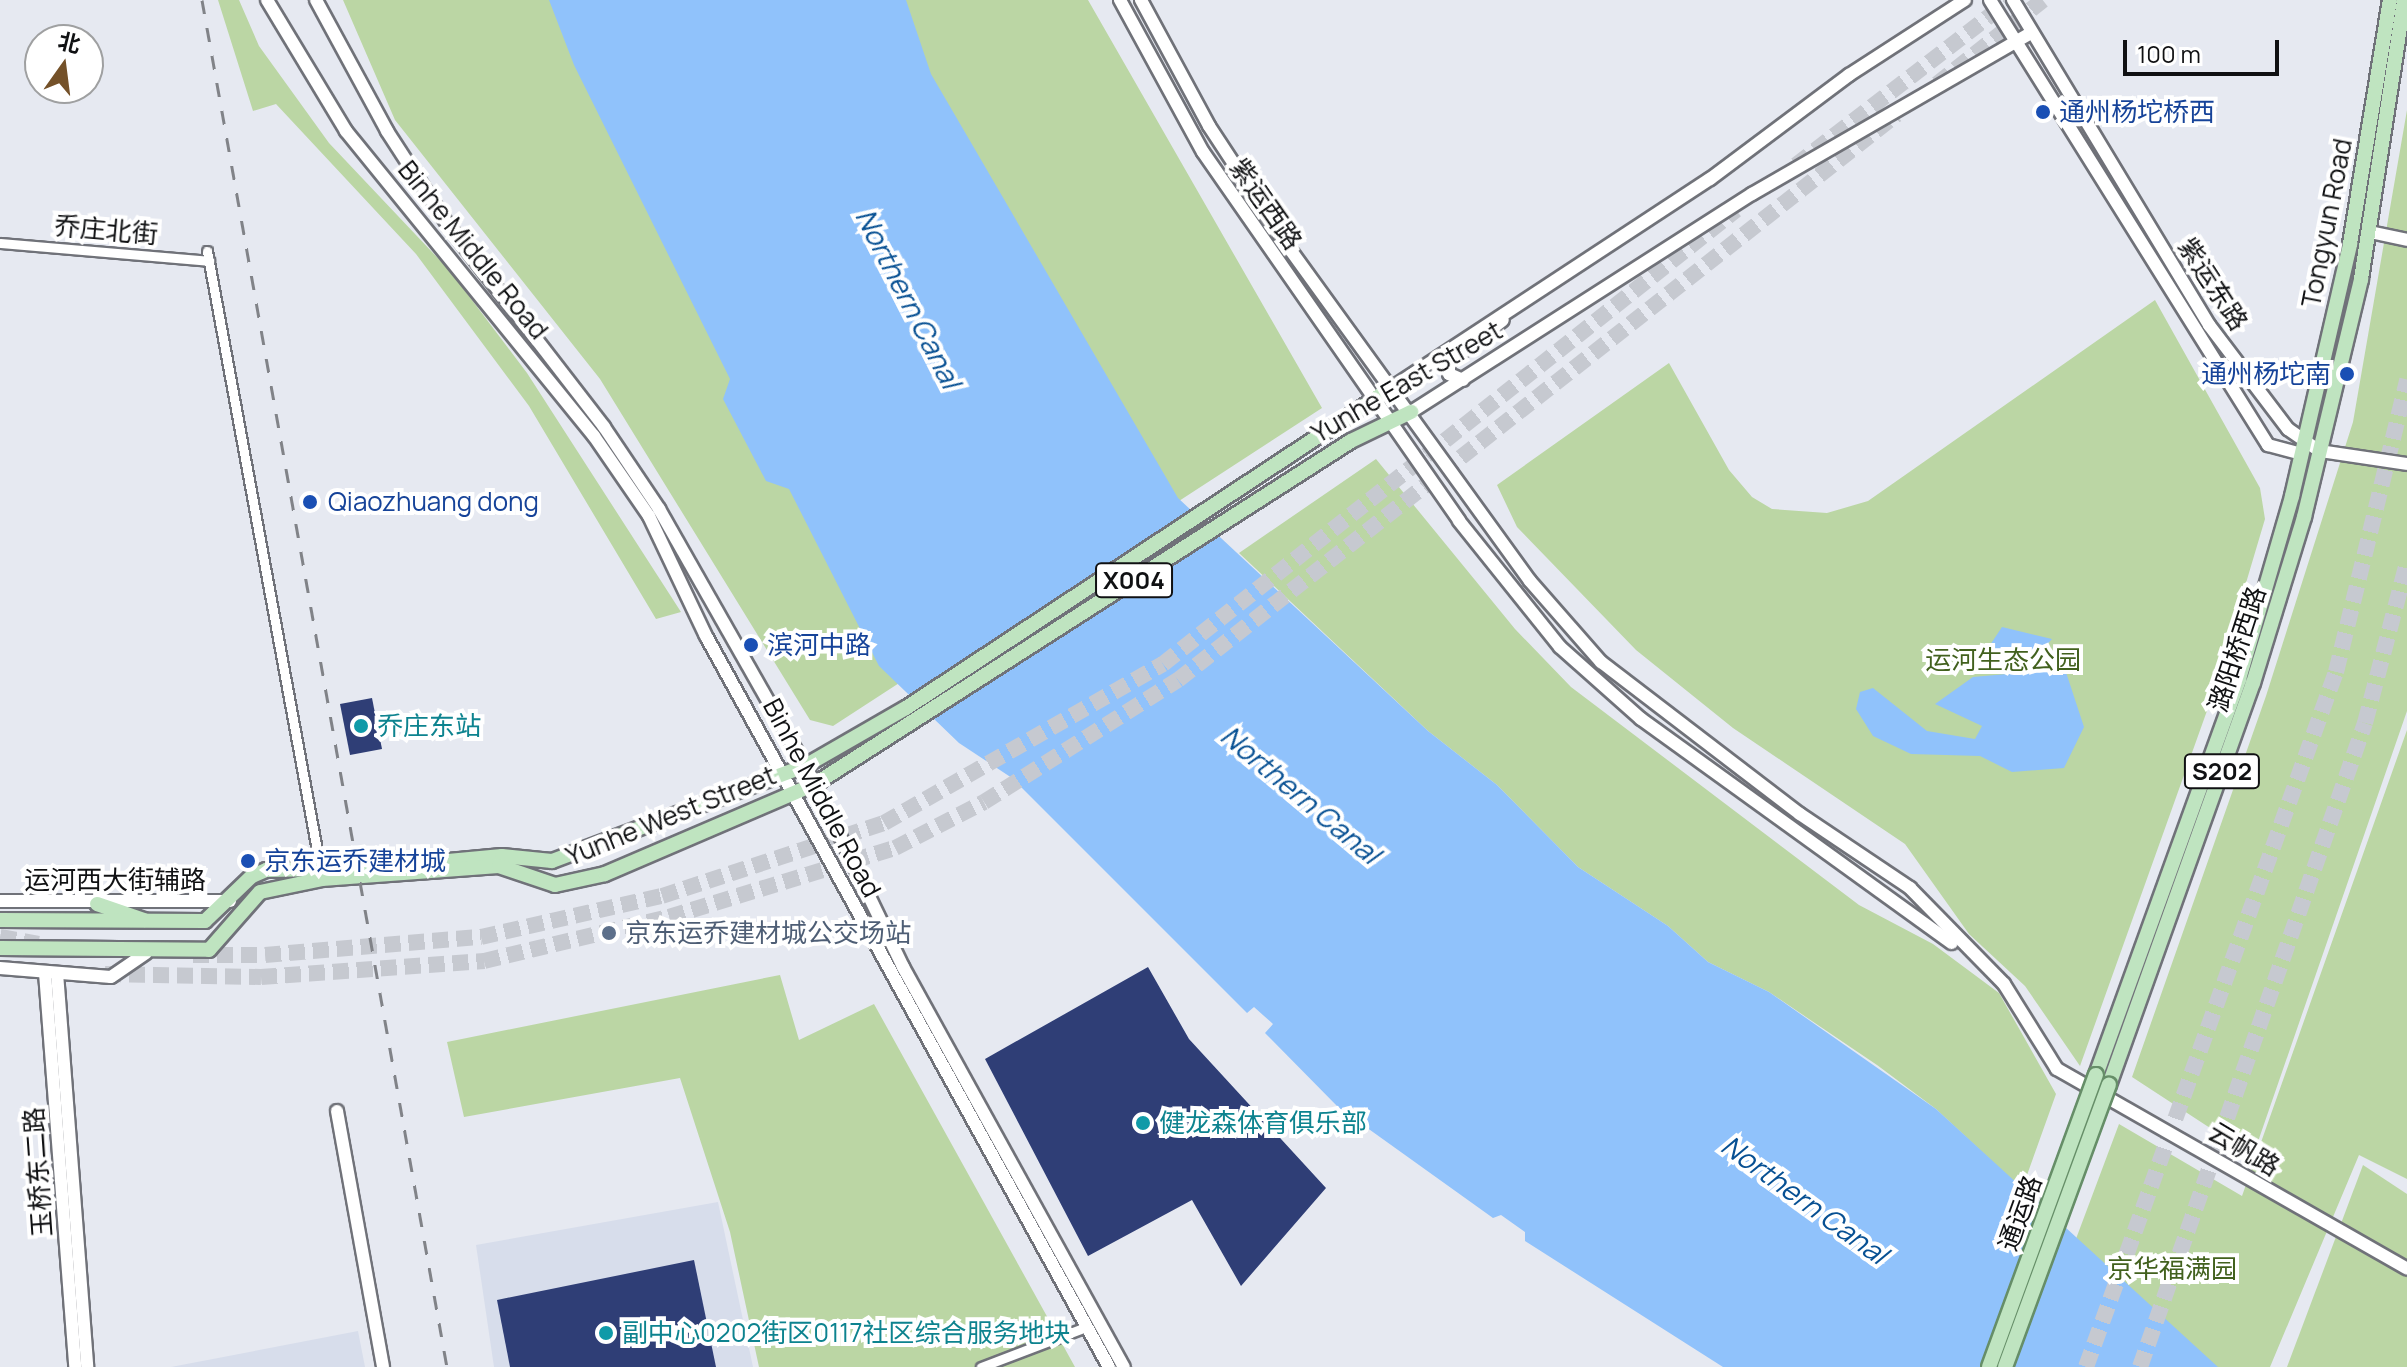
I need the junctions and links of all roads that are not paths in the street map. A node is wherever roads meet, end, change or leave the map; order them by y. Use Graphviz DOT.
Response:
graph roads {
  1 [pos="267,0"];
  2 [pos="316,0"];
  3 [pos="1120,0"];
  4 [pos="1141,0"];
  5 [pos="1965,0"];
  6 [pos="1990,0"];
  7 [pos="2013,0"];
  8 [pos="2390,0"];
  9 [pos="2404,0"];
  10 [pos="2031,33"];
  11 [pos="2015,42"];
  12 [pos="2370,232"];
  13 [pos="2407,240"];
  14 [pos="0,243"];
  15 [pos="1513,309"];
  16 [pos="1463,380"];
  17 [pos="1393,387"];
  18 [pos="1376,400"];
  19 [pos="1411,412"];
  20 [pos="1393,423"];
  21 [pos="2306,436"];
  22 [pos="2320,451"];
  23 [pos="2301,454"];
  24 [pos="2407,464"];
  25 [pos="805,766"];
  26 [pos="785,773"];
  27 [pos="815,784"];
  28 [pos="796,792"];
  29 [pos="321,872"];
  30 [pos="0,901"];
  31 [pos="230,901"];
  32 [pos="97,904"];
  33 [pos="0,920"];
  34 [pos="155,923"];
  35 [pos="0,948"];
  36 [pos="146,953"];
  37 [pos="1971,955"];
  38 [pos="0,968"];
  39 [pos="51,973"];
  40 [pos="2096,1075"];
  41 [pos="2109,1085"];
  42 [pos="337,1111"];
  43 [pos="2407,1269"];
  44 [pos="1086,1327"];
  45 [pos="75,1367"];
  46 [pos="87,1367"];
  47 [pos="383,1367"];
  48 [pos="981,1367"];
  49 [pos="1109,1367"];
  50 [pos="1124,1367"];
  51 [pos="1989,1367"];
  52 [pos="2005,1367"];
  1 -- 26 [label="main road, Binhe Middle Road"];
  2 -- 25 [label="main road, Binhe Middle Road"];
  3 -- 18 [label="main road, 紫运西路"];
  4 -- 17 [label="main road, 紫运西路"];
  5 -- 15 [label="main road, Yunhe East Street / X004"];
  6 -- 11 [label="main road, 紫运东路"];
  7 -- 10 [label="main road, 紫运东路"];
  8 -- 21 [label="main road, Tongyun Road"];
  9 -- 12 [label="main road, Tongyun Road"];
  10 -- 11 [label="main road, Yunhe East Street / X004"];
  10 -- 21 [label="main road, 紫运东路"];
  11 -- 16 [label="main road, Yunhe East Street / X004"];
  11 -- 23 [label="main road, 紫运东路"];
  12 -- 13 [label="main road"];
  12 -- 22 [label="main road, Tongyun Road"];
  14 -- 29 [label="street, 乔庄北街"];
  15 -- 16 [label="main road"];
  15 -- 17 [label="main road, Yunhe East Street / X004"];
  16 -- 19 [label="main road, Yunhe East Street / X004"];
  17 -- 18 [label="main road, Yunhe East Street / X004"];
  17 -- 19 [label="main road, 紫运西路"];
  18 -- 20 [label="main road, 紫运西路"];
  18 -- 25 [label="main road, Yunhe East Street / X004"];
  19 -- 20 [label="main road, Yunhe East Street / X004"];
  19 -- 37 [label="main road, 紫运西路"];
  20 -- 27 [label="main road, Yunhe East Street / X004"];
  20 -- 37 [label="main road, 紫运西路"];
  21 -- 22 [label="main road, 紫运东路"];
  21 -- 23 [label="main road, Tongyun Road"];
  22 -- 23 [label="main road"];
  22 -- 24 [label="main road"];
  22 -- 41 [label="main road, 潞阳桥西路 / S202"];
  23 -- 40 [label="main road, 潞阳桥西路 / S202"];
  25 -- 26 [label="main road, Yunhe East Street / X004"];
  25 -- 27 [label="main road, Binhe Middle Road"];
  26 -- 28 [label="main road, Binhe Middle Road"];
  26 -- 29 [label="main road, Yunhe West Street"];
  27 -- 28 [label="main road, Yunhe West Street"];
  27 -- 50 [label="main road, Binhe Middle Road"];
  28 -- 29 [label="main road, Yunhe West Street"];
  28 -- 44 [label="main road, Binhe Middle Road"];
  29 -- 31 [label="main road, Yunhe West Street"];
  29 -- 36 [label="main road, Yunhe West Street"];
  30 -- 32 [label="main road, 运河西大街辅路"];
  31 -- 32 [label="main road, 运河西大街辅路"];
  31 -- 34 [label="main road, Yunhe West Street"];
  32 -- 34 [label="main road"];
  33 -- 34 [label="main road, Yunhe West Street"];
  35 -- 36 [label="main road, Yunhe West Street"];
  36 -- 39 [label="main road"];
  37 -- 43 [label="main road, 云帆路"];
  38 -- 39 [label="main road"];
  39 -- 45 [label="main road, 玉桥东二路"];
  39 -- 46 [label="main road, 玉桥东二路"];
  40 -- 51 [label="main road, 通运路 / S202, bridge"];
  41 -- 52 [label="main road, 通运路 / S202, bridge"];
  42 -- 47 [label="main road"];
  44 -- 48 [label="street"];
  44 -- 49 [label="main road, Binhe Middle Road"];
}
